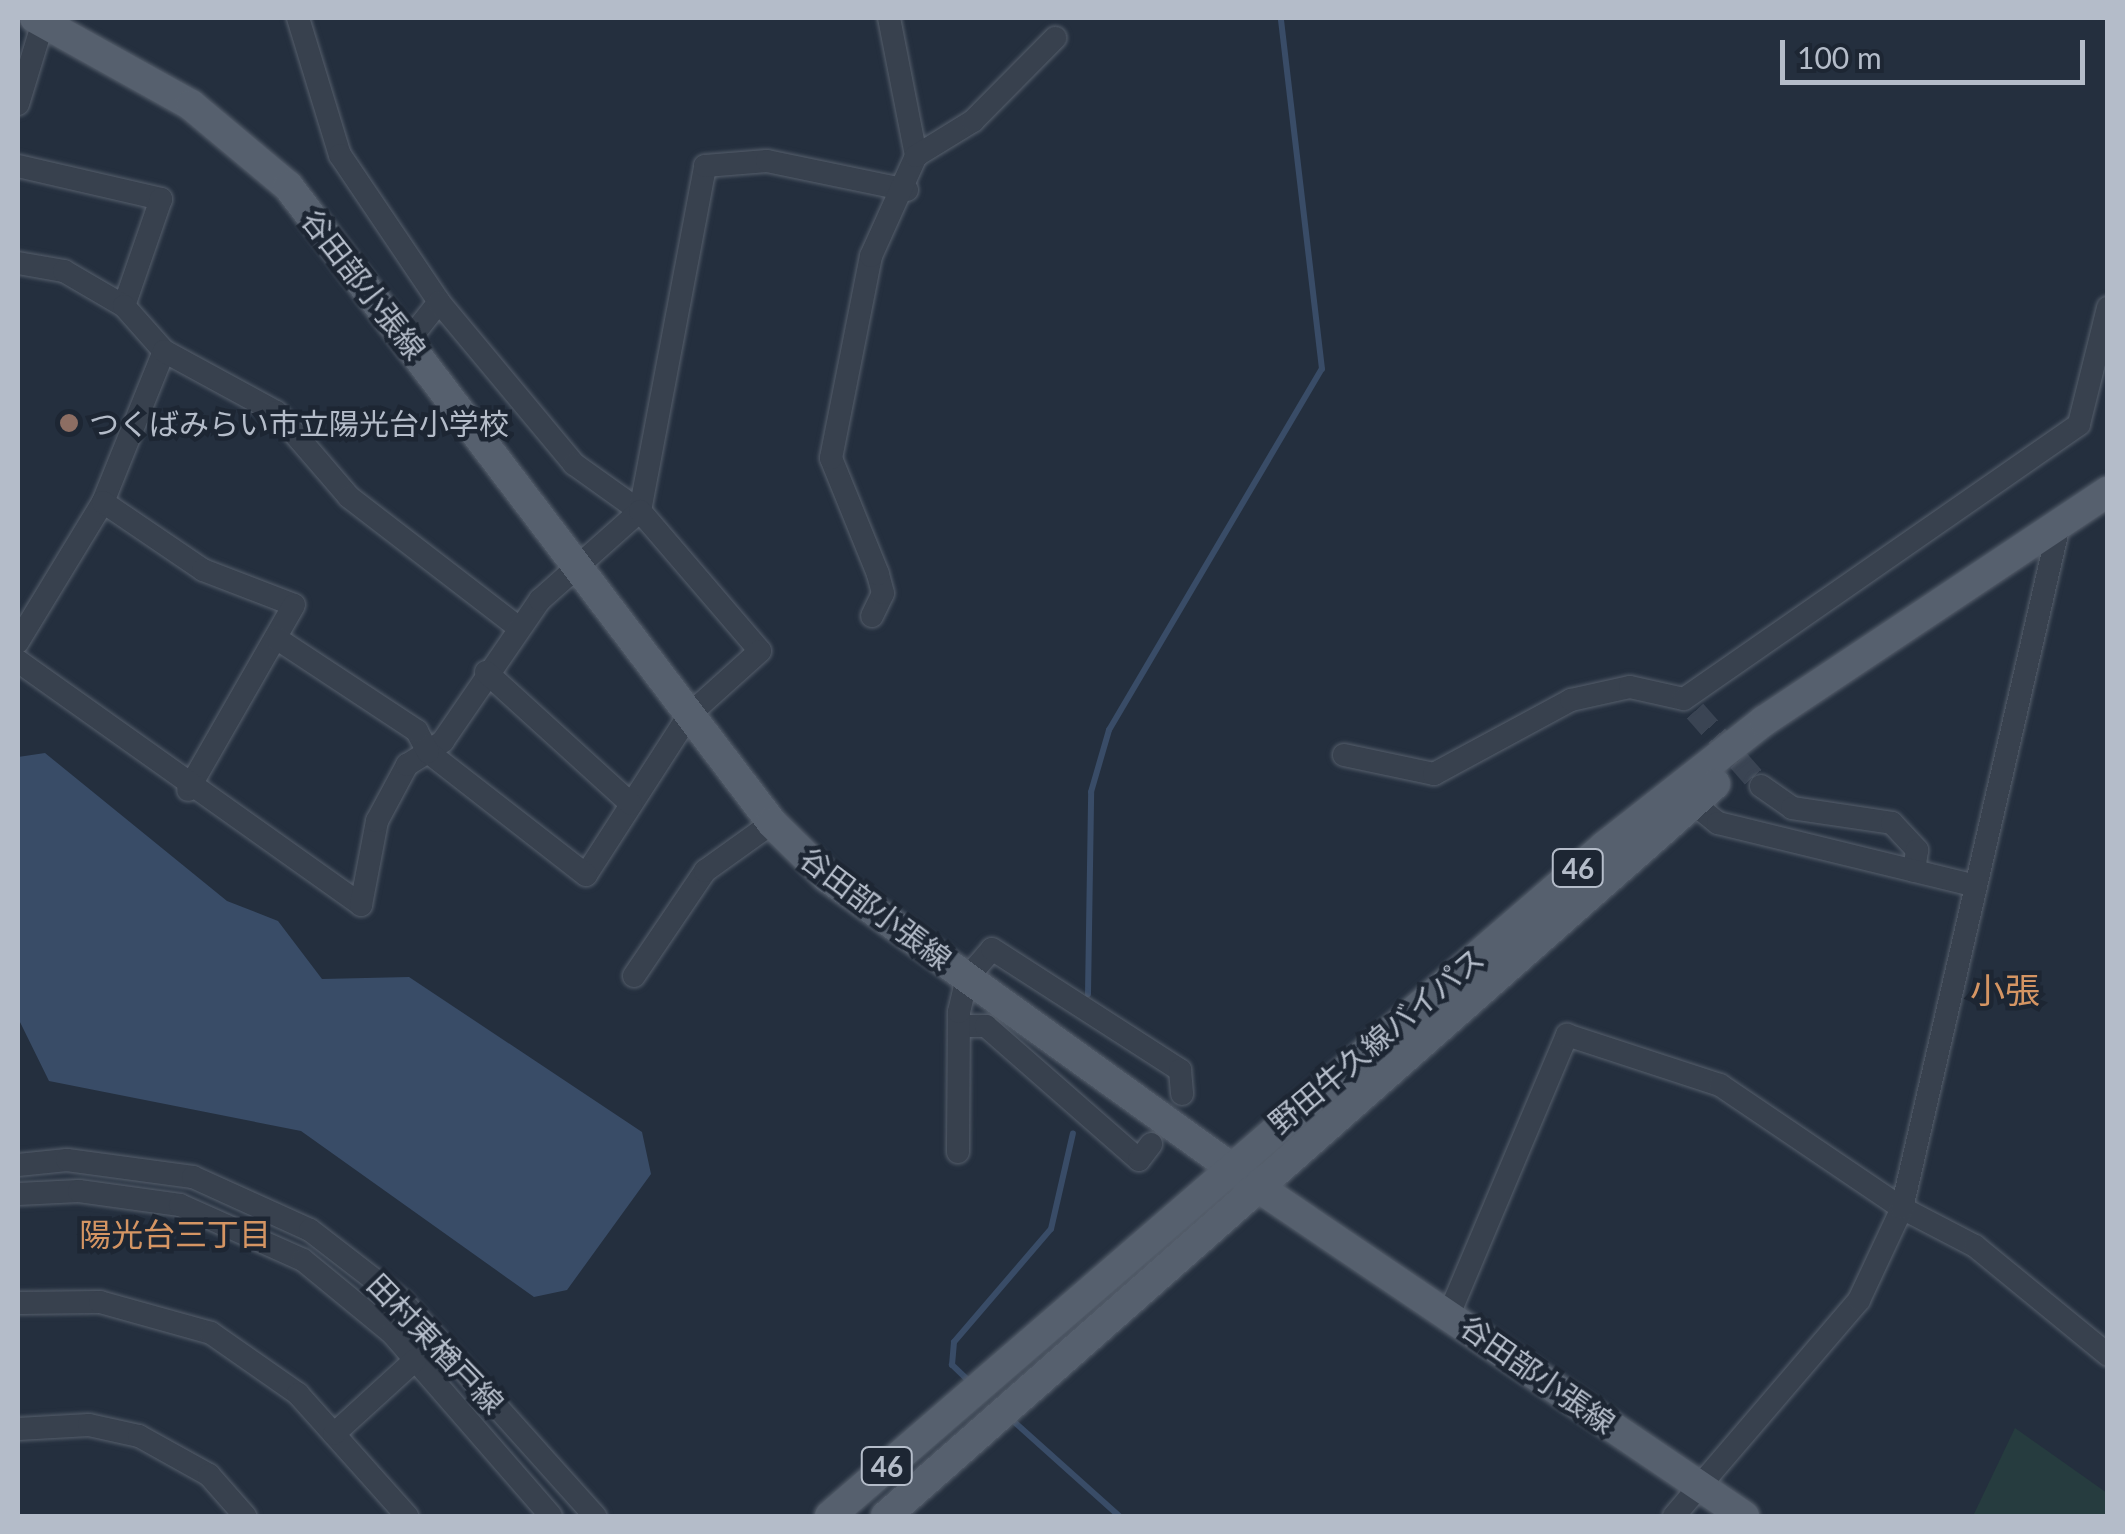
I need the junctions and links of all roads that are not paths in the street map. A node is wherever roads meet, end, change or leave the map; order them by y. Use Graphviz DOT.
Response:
graph roads {
  1 [pos="298,18"];
  2 [pos="888,18"];
  3 [pos="39,20"];
  4 [pos="1054,38"];
  5 [pos="18,104"];
  6 [pos="916,156"];
  7 [pos="18,166"];
  8 [pos="907,190"];
  9 [pos="18,263"];
  10 [pos="439,302"];
  11 [pos="124,306"];
  12 [pos="2108,308"];
  13 [pos="409,340"];
  14 [pos="164,351"];
  15 [pos="2108,492"];
  16 [pos="104,502"];
  17 [pos="640,510"];
  18 [pos="2060,521"];
  19 [pos="578,565"];
  20 [pos="1948,598"];
  21 [pos="872,616"];
  22 [pos="519,628"];
  23 [pos="276,638"];
  24 [pos="18,642"];
  25 [pos="18,661"];
  26 [pos="486,672"];
  27 [pos="690,715"];
  28 [pos="428,752"];
  29 [pos="1344,755"];
  30 [pos="1760,786"];
  31 [pos="188,790"];
  32 [pos="1692,803"];
  33 [pos="631,804"];
  34 [pos="772,823"];
  35 [pos="1914,871"];
  36 [pos="1972,885"];
  37 [pos="634,976"];
  38 [pos="967,978"];
  39 [pos="959,1026"];
  40 [pos="1182,1094"];
  41 [pos="1150,1144"];
  42 [pos="958,1152"];
  43 [pos="18,1165"];
  44 [pos="1228,1166"];
  45 [pos="1258,1187"];
  46 [pos="18,1194"];
  47 [pos="1902,1208"];
  48 [pos="18,1302"];
  49 [pos="1450,1312"];
  50 [pos="2108,1356"];
  51 [pos="415,1360"];
  52 [pos="18,1430"];
  53 [pos="334,1434"];
  54 [pos="1705,1489"];
  55 [pos="245,1516"];
  56 [pos="407,1516"];
  57 [pos="551,1516"];
  58 [pos="595,1516"];
  59 [pos="830,1516"];
  60 [pos="886,1516"];
  61 [pos="1674,1516"];
  62 [pos="1744,1516"];
  1 -- 10 [label="street"];
  2 -- 6 [label="street"];
  3 -- 5 [label="street"];
  3 -- 13 [label="main road, 谷田部小張線"];
  4 -- 6 [label="street"];
  6 -- 8 [label="street"];
  7 -- 11 [label="street"];
  8 -- 17 [label="street"];
  8 -- 21 [label="street"];
  9 -- 11 [label="street"];
  10 -- 13 [label="street"];
  10 -- 17 [label="street"];
  11 -- 14 [label="street"];
  12 -- 29 [label="street"];
  13 -- 19 [label="main road, 谷田部小張線"];
  14 -- 16 [label="street"];
  14 -- 22 [label="street"];
  15 -- 18 [label="main road, 野田牛久線バイパス / 46"];
  16 -- 23 [label="street"];
  16 -- 24 [label="street"];
  17 -- 19 [label="street"];
  17 -- 27 [label="street"];
  18 -- 20 [label="main road, 野田牛久線バイパス / 46"];
  18 -- 36 [label="street"];
  19 -- 22 [label="street"];
  19 -- 27 [label="main road, 谷田部小張線"];
  20 -- 32 [label="main road, 野田牛久線バイパス / 46"];
  20 -- 44 [label="main road, 野田牛久線バイパス / 46"];
  22 -- 26 [label="street"];
  23 -- 28 [label="street"];
  23 -- 31 [label="street"];
  25 -- 31 [label="street"];
  26 -- 28 [label="street"];
  26 -- 33 [label="street"];
  27 -- 33 [label="street"];
  27 -- 34 [label="main road, 谷田部小張線"];
  28 -- 31 [label="street"];
  28 -- 33 [label="street"];
  30 -- 35 [label="street"];
  32 -- 35 [label="street"];
  32 -- 45 [label="main road, 野田牛久線バイパス / 46"];
  34 -- 37 [label="street"];
  34 -- 38 [label="main road, 谷田部小張線"];
  35 -- 36 [label="street"];
  36 -- 47 [label="street"];
  38 -- 39 [label="street"];
  38 -- 40 [label="street"];
  38 -- 44 [label="main road, 谷田部小張線"];
  39 -- 41 [label="street"];
  39 -- 42 [label="street"];
  43 -- 58 [label="street, 田村東楢戸線"];
  44 -- 45 [label="main road, 谷田部小張線"];
  44 -- 59 [label="main road, 野田牛久線バイパス / 46"];
  45 -- 49 [label="main road, 谷田部小張線"];
  45 -- 60 [label="main road, 野田牛久線バイパス / 46"];
  46 -- 51 [label="street, 田村東楢戸線"];
  47 -- 49 [label="street"];
  47 -- 50 [label="street"];
  47 -- 54 [label="street"];
  48 -- 53 [label="street"];
  49 -- 54 [label="main road, 谷田部小張線"];
  51 -- 53 [label="street"];
  51 -- 57 [label="street, 田村東楢戸線"];
  52 -- 55 [label="street"];
  53 -- 56 [label="street"];
  54 -- 61 [label="street"];
  54 -- 62 [label="main road, 谷田部小張線"];
}
